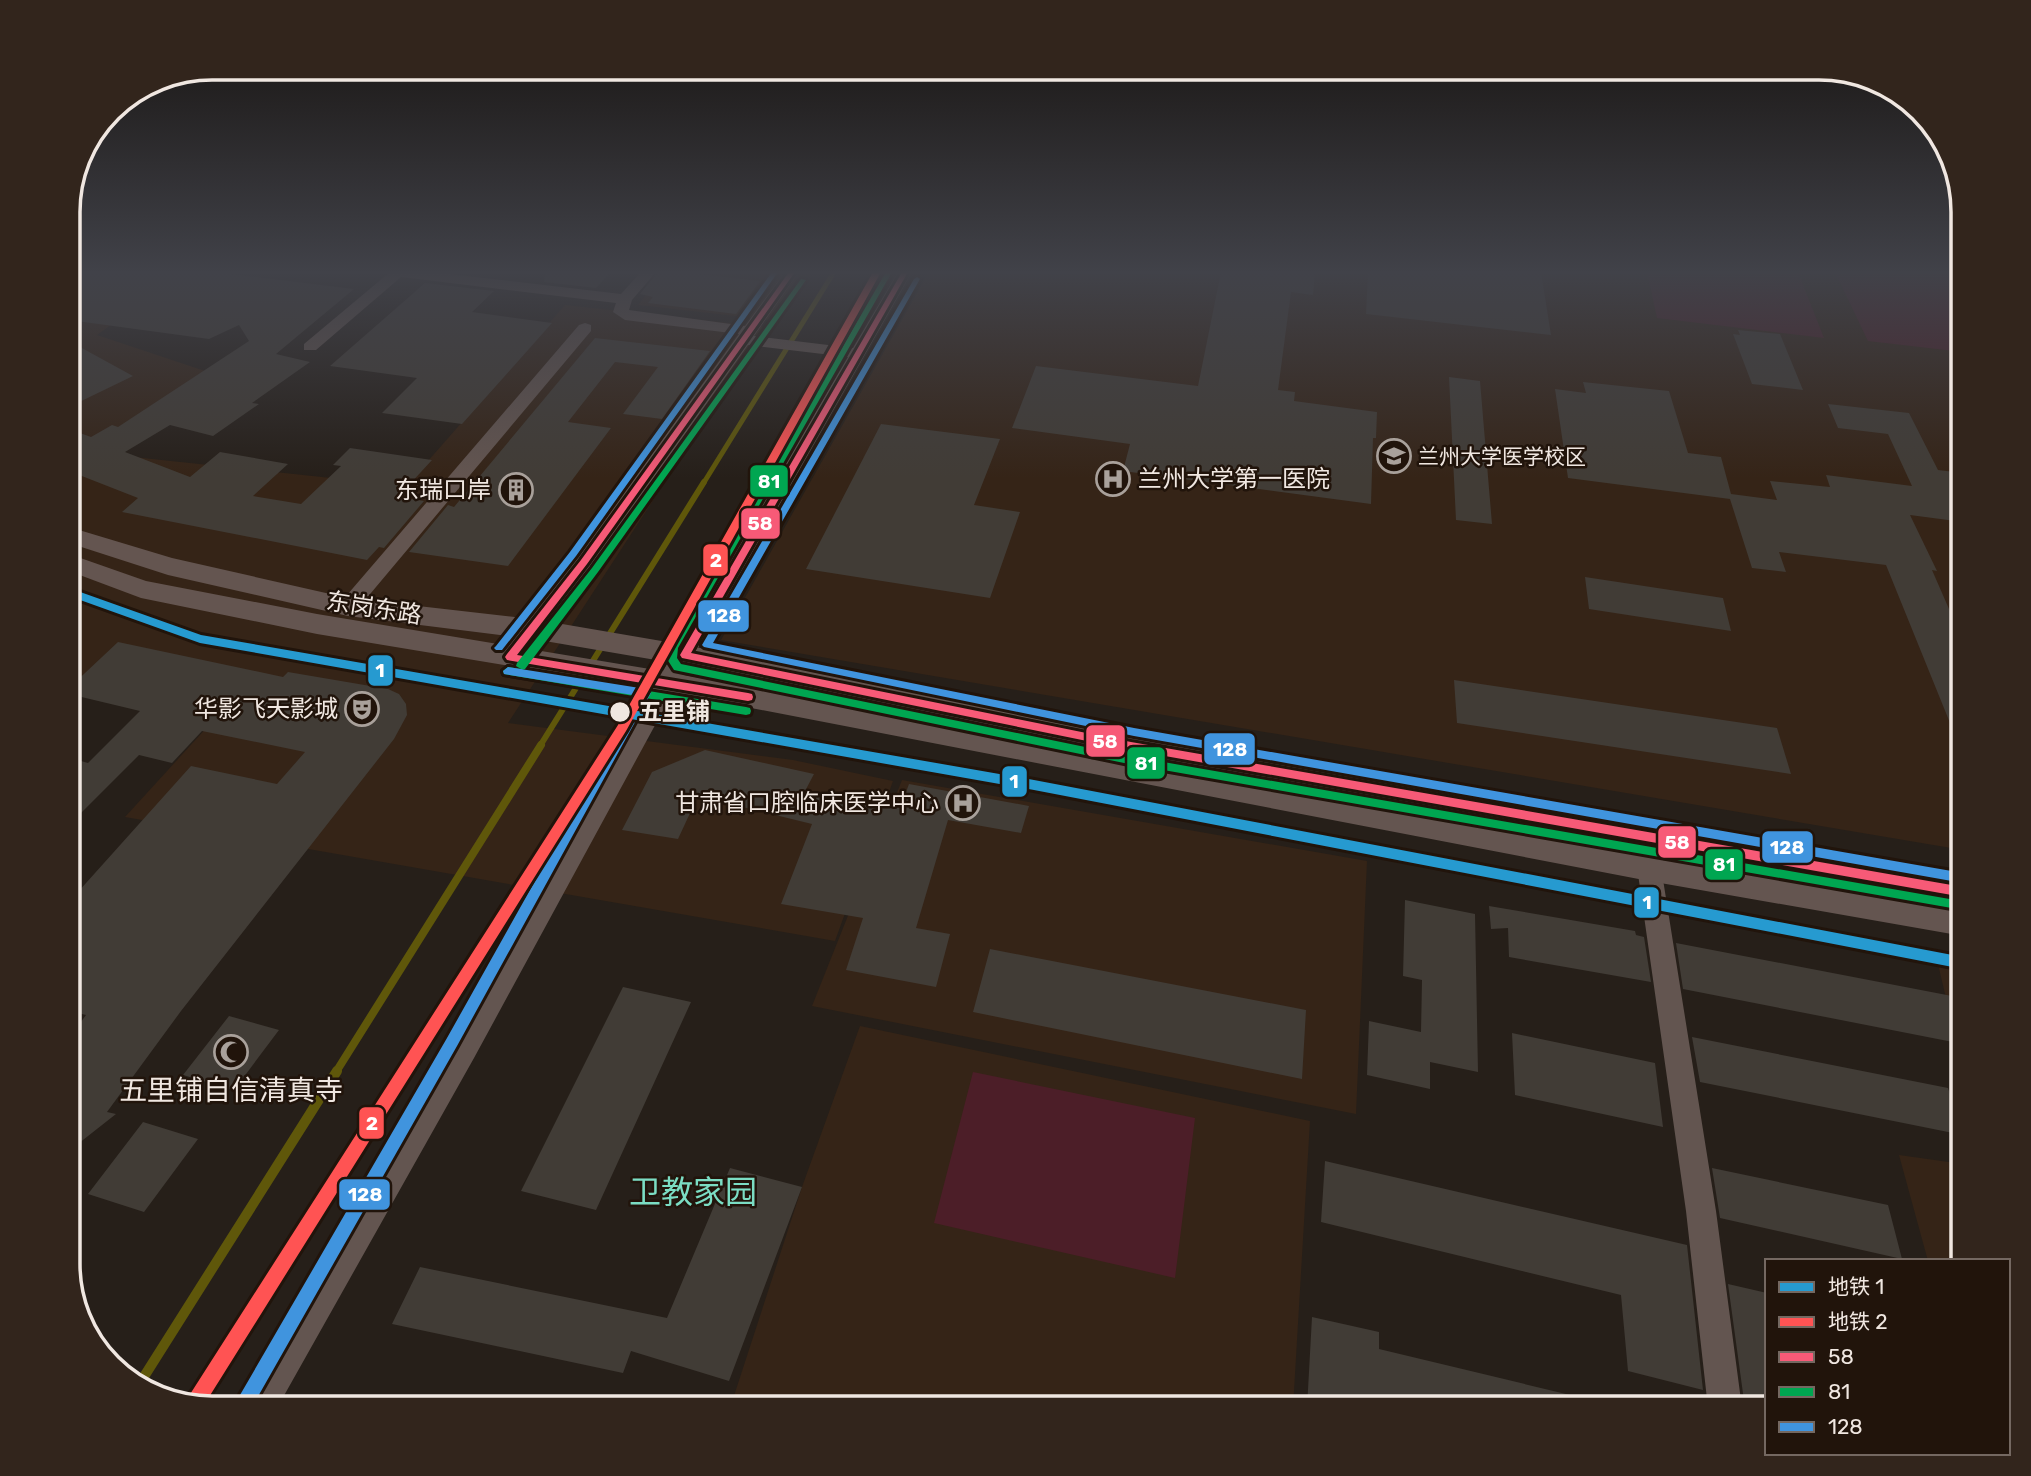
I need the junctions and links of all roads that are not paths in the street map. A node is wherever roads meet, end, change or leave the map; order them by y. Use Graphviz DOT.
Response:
graph roads {
  1 [pos="317,341"];
  2 [pos="574,341"];
  3 [pos="744,341"];
  4 [pos="763,341"];
  5 [pos="865,341"];
  6 [pos="310,347"];
  7 [pos="858,353"];
  8 [pos="81,539"];
  9 [pos="81,566"];
  10 [pos="348,607"];
  11 [pos="533,629"];
  12 [pos="685,655"];
  13 [pos="522,659"];
  14 [pos="668,682"];
  15 [pos="1649,867"];
  16 [pos="1951,890"];
  17 [pos="1951,919"];
  18 [pos="265,1396"];
  19 [pos="1724,1396"];
  1 -- 6 [label="street"];
  2 -- 10 [label="street"];
  3 -- 11 [label="street"];
  4 -- 7 [label="street"];
  5 -- 7 [label="street"];
  7 -- 12 [label="street"];
  8 -- 10 [label="main road, 东岗东路"];
  9 -- 13 [label="main road, 东岗东路"];
  10 -- 11 [label="main road, 东岗东路"];
  11 -- 12 [label="main road, 东岗东路"];
  11 -- 13 [label="street"];
  12 -- 14 [label="street"];
  12 -- 16 [label="main road, 东岗东路"];
  13 -- 14 [label="main road, 东岗东路"];
  14 -- 15 [label="main road, 东岗东路"];
  14 -- 18 [label="street"];
  15 -- 17 [label="main road, 东岗东路"];
  15 -- 19 [label="street"];
}
